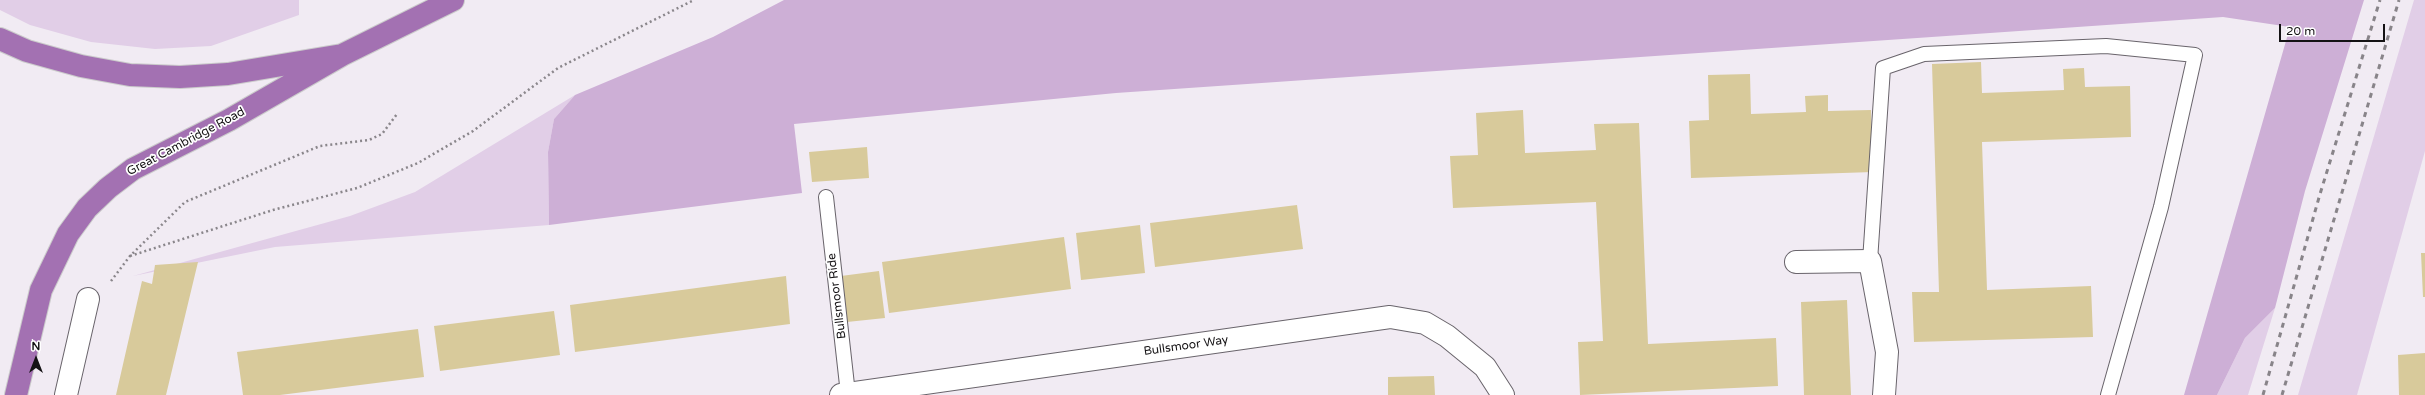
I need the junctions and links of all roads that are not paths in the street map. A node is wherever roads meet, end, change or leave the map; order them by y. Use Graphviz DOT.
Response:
graph roads {
  1 [pos="453,0"];
  2 [pos="0,39"];
  3 [pos="342,55"];
  4 [pos="826,197"];
  5 [pos="1796,262"];
  6 [pos="1870,262"];
  7 [pos="88,299"];
  8 [pos="16,395"];
  9 [pos="66,395"];
  10 [pos="846,395"];
  11 [pos="1503,395"];
  12 [pos="1884,395"];
  13 [pos="2108,395"];
  1 -- 3 [label="highway"];
  2 -- 3 [label="highway"];
  3 -- 8 [label="highway, Great Cambridge Road"];
  4 -- 10 [label="lane, Bullsmoor Ride"];
  5 -- 6 [label="street"];
  6 -- 12 [label="street"];
  6 -- 13 [label="lane"];
  7 -- 9 [label="street"];
  10 -- 11 [label="street, Bullsmoor Way"];
}
